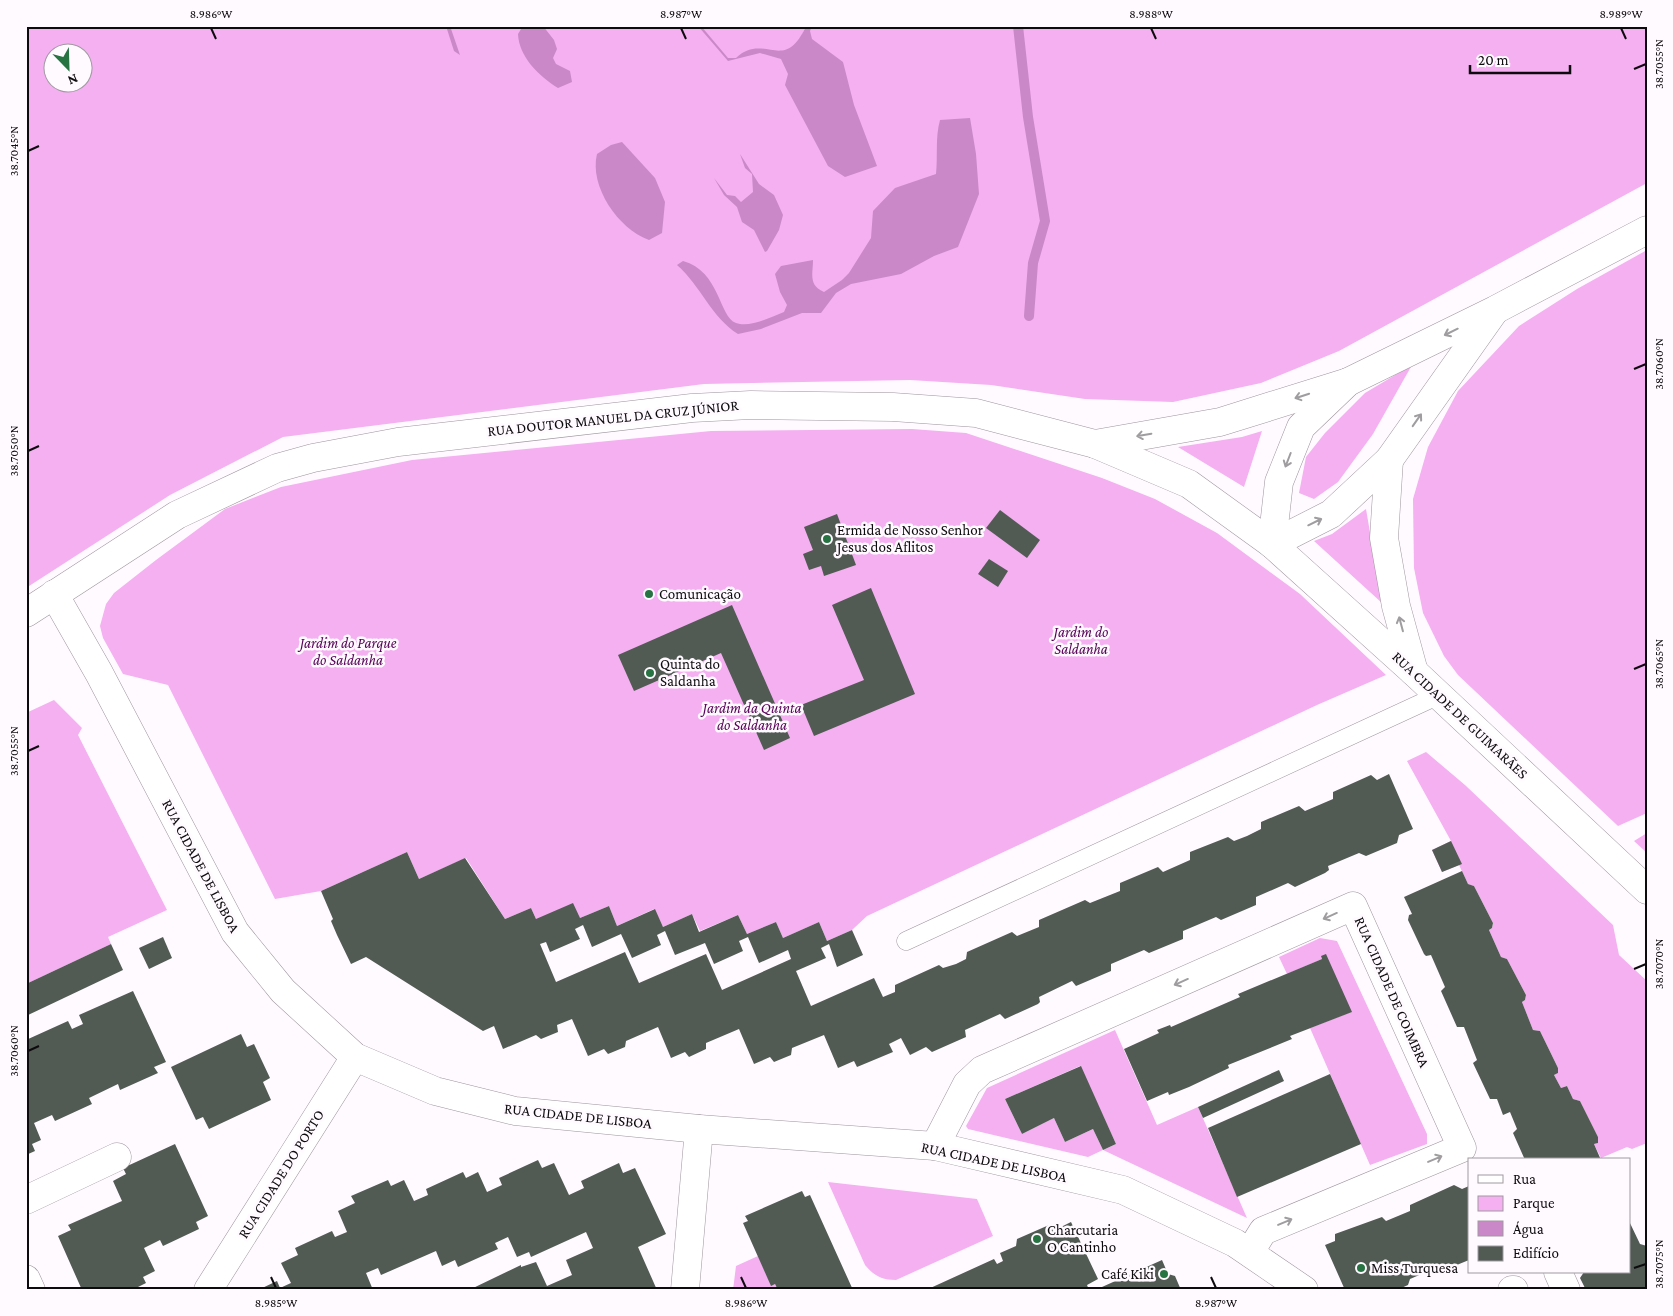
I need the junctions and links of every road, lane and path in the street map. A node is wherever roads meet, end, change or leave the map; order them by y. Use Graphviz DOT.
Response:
graph roads {
  1 [pos="1647,230"];
  2 [pos="1494,310"];
  3 [pos="1348,382"];
  4 [pos="1094,444"];
  5 [pos="1389,460"];
  6 [pos="1272,544"];
  7 [pos="54,594"];
  8 [pos="26,613"];
  9 [pos="1414,672"];
  10 [pos="1439,695"];
  11 [pos="1647,890"];
  12 [pos="906,941"];
  13 [pos="355,1058"];
  14 [pos="700,1129"];
  15 [pos="935,1146"];
  16 [pos="1468,1154"];
  17 [pos="117,1157"];
  18 [pos="26,1200"];
  19 [pos="1250,1252"];
  20 [pos="1559,1274"];
  21 [pos="26,1279"];
  22 [pos="31,1290"];
  23 [pos="208,1290"];
  24 [pos="685,1290"];
  25 [pos="1304,1290"];
  26 [pos="1566,1290"];
  1 -- 2 [label="street"];
  2 -- 3 [label="street, one-way"];
  5 -- 2 [label="street, one-way"];
  3 -- 4 [label="street, one-way"];
  3 -- 6 [label="street, one-way"];
  4 -- 6 [label="street, RUA DOUTOR MANUEL DA CRUZ JÚNIOR"];
  4 -- 7 [label="street, RUA DOUTOR MANUEL DA CRUZ JÚNIOR"];
  6 -- 5 [label="street, one-way"];
  9 -- 5 [label="street, one-way"];
  6 -- 9 [label="street, RUA CIDADE DE GUIMARÃES"];
  7 -- 8 [label="street, RUA DOUTOR MANUEL DA CRUZ JÚNIOR"];
  7 -- 13 [label="street, RUA CIDADE DE LISBOA"];
  9 -- 10 [label="street, RUA CIDADE DE GUIMARÃES"];
  10 -- 11 [label="street, RUA CIDADE DE GUIMARÃES"];
  10 -- 12 [label="lane"];
  13 -- 14 [label="street, RUA CIDADE DE LISBOA"];
  13 -- 23 [label="street, RUA CIDADE DO PORTO"];
  14 -- 15 [label="street, RUA CIDADE DE LISBOA"];
  14 -- 24 [label="street"];
  16 -- 15 [label="street, RUA CIDADE DE COIMBRA, one-way"];
  15 -- 19 [label="street, RUA CIDADE DE LISBOA"];
  19 -- 16 [label="street, RUA CIDADE DE COIMBRA, one-way"];
  17 -- 18 [label="street"];
  19 -- 25 [label="street, RUA CIDADE DE LISBOA"];
  20 -- 26 [label="street"];
  21 -- 22 [label="street"];
}
